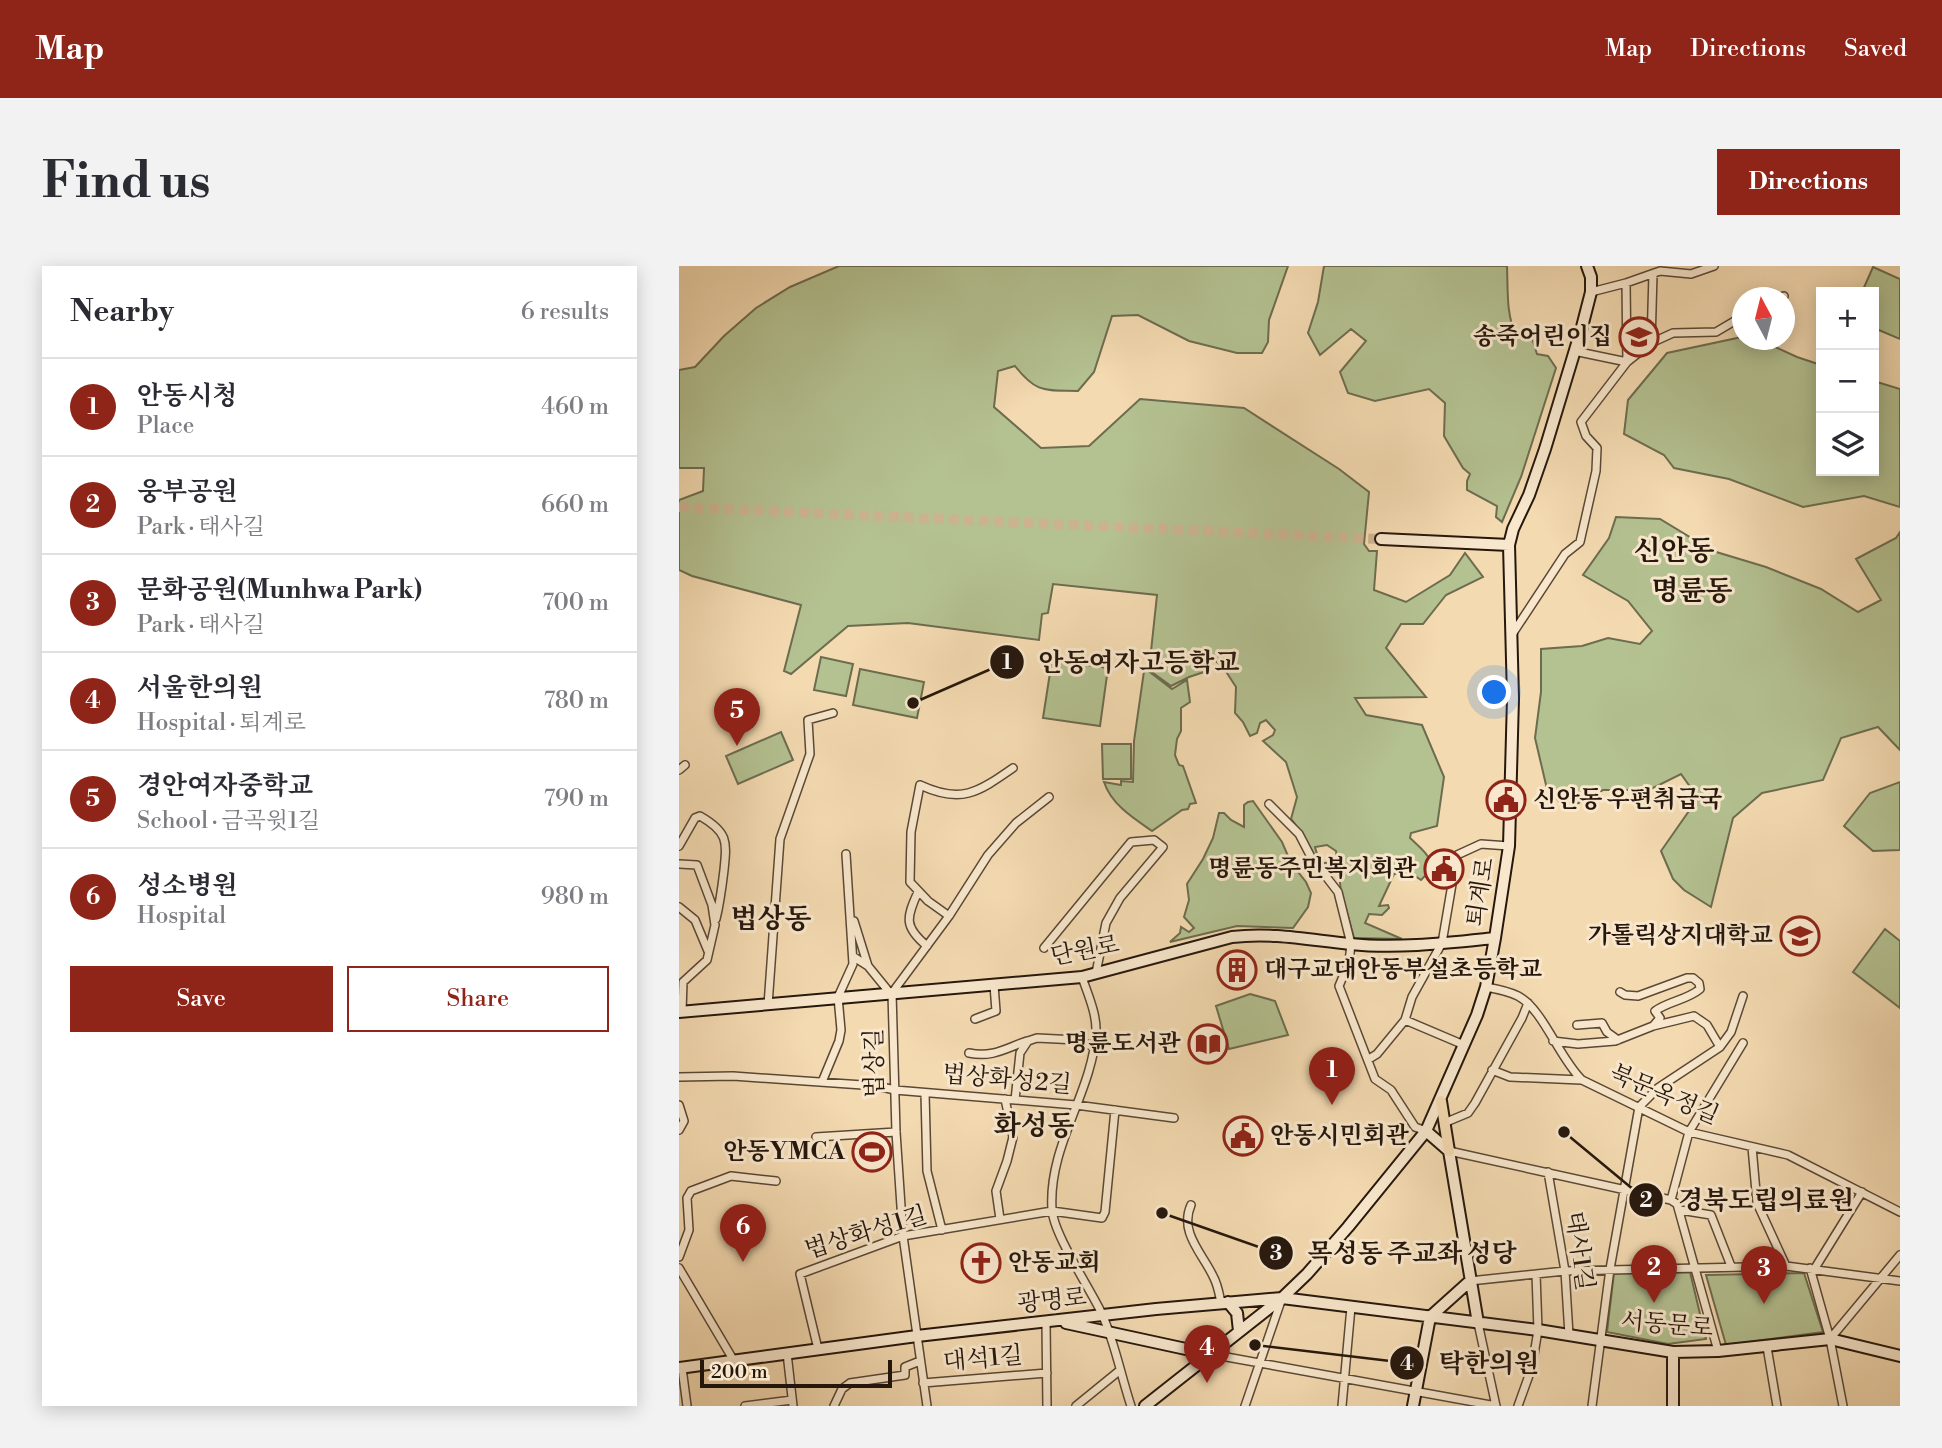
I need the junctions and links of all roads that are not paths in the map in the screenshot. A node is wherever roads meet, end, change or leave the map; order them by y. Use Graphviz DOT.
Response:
graph roads {
  1 [pos="1587,266"];
  2 [pos="1714,266"];
  3 [pos="1653,274"];
  4 [pos="1626,283"];
  5 [pos="1591,292"];
  6 [pos="1732,322"];
  7 [pos="1651,342"];
  8 [pos="1574,351"];
  9 [pos="1627,362"];
  10 [pos="1381,539"];
  11 [pos="1509,545"];
  12 [pos="1512,634"];
  13 [pos="833,712"];
  14 [pos="1013,768"];
  15 [pos="1049,797"];
  16 [pos="1269,804"];
  17 [pos="679,846"];
  18 [pos="1509,846"];
  19 [pos="846,854"];
  20 [pos="679,864"];
  21 [pos="918,892"];
  22 [pos="679,906"];
  23 [pos="949,916"];
  24 [pos="852,918"];
  25 [pos="715,925"];
  26 [pos="1495,938"];
  27 [pos="1442,943"];
  28 [pos="1351,944"];
  29 [pos="927,946"];
  30 [pos="1044,948"];
  31 [pos="708,951"];
  32 [pos="854,957"];
  33 [pos="868,966"];
  34 [pos="1095,973"];
  35 [pos="1082,977"];
  36 [pos="994,985"];
  37 [pos="1486,987"];
  38 [pos="1620,992"];
  39 [pos="891,993"];
  40 [pos="1743,996"];
  41 [pos="838,997"];
  42 [pos="1528,1003"];
  43 [pos="768,1005"];
  44 [pos="680,1012"];
  45 [pos="975,1020"];
  46 [pos="1405,1020"];
  47 [pos="1577,1025"];
  48 [pos="1653,1026"];
  49 [pos="1618,1040"];
  50 [pos="1028,1041"];
  51 [pos="1553,1041"];
  52 [pos="1743,1043"];
  53 [pos="1464,1045"];
  54 [pos="1094,1047"];
  55 [pos="1720,1047"];
  56 [pos="969,1053"];
  57 [pos="1369,1059"];
  58 [pos="1492,1070"];
  59 [pos="679,1077"];
  60 [pos="1581,1080"];
  61 [pos="822,1082"];
  62 [pos="895,1090"];
  63 [pos="925,1093"];
  64 [pos="1005,1099"];
  65 [pos="1015,1100"];
  66 [pos="1441,1101"];
  67 [pos="679,1105"];
  68 [pos="1076,1105"];
  69 [pos="1639,1107"];
  70 [pos="1115,1110"];
  71 [pos="1174,1118"];
  72 [pos="1444,1123"];
  73 [pos="679,1130"];
  74 [pos="1426,1131"];
  75 [pos="896,1132"];
  76 [pos="1689,1132"];
  77 [pos="816,1137"];
  78 [pos="1752,1147"];
  79 [pos="1448,1151"];
  80 [pos="1548,1171"];
  81 [pos="776,1181"];
  82 [pos="1624,1189"];
  83 [pos="1862,1192"];
  84 [pos="1671,1200"];
  85 [pos="1191,1205"];
  86 [pos="1681,1210"];
  87 [pos="1052,1211"];
  88 [pos="1900,1212"];
  89 [pos="1000,1219"];
  90 [pos="942,1230"];
  91 [pos="903,1236"];
  92 [pos="1900,1255"];
  93 [pos="679,1257"];
  94 [pos="1731,1266"];
  95 [pos="1786,1266"];
  96 [pos="1696,1267"];
  97 [pos="679,1268"];
  98 [pos="1813,1268"];
  99 [pos="1610,1269"];
  100 [pos="1565,1271"];
  101 [pos="1536,1274"];
  102 [pos="1882,1279"];
  103 [pos="1470,1281"];
  104 [pos="1900,1281"];
  105 [pos="1282,1298"];
  106 [pos="1225,1303"];
  107 [pos="1351,1307"];
  108 [pos="1103,1316"];
  109 [pos="1430,1317"];
  110 [pos="1047,1322"];
  111 [pos="1060,1322"];
  112 [pos="1478,1323"];
  113 [pos="1538,1330"];
  114 [pos="1239,1331"];
  115 [pos="1108,1334"];
  116 [pos="1569,1335"];
  117 [pos="917,1336"];
  118 [pos="1830,1339"];
  119 [pos="1599,1340"];
  120 [pos="1767,1347"];
  121 [pos="818,1349"];
  122 [pos="1719,1351"];
  123 [pos="1673,1352"];
  124 [pos="787,1353"];
  125 [pos="1209,1354"];
  126 [pos="1900,1356"];
  127 [pos="734,1361"];
  128 [pos="920,1361"];
  129 [pos="1259,1363"];
  130 [pos="680,1368"];
  131 [pos="1119,1371"];
  132 [pos="1047,1373"];
  133 [pos="1346,1379"];
  134 [pos="923,1383"];
  135 [pos="1416,1391"];
  136 [pos="792,1403"];
  137 [pos="687,1406"];
  138 [pos="745,1406"];
  139 [pos="834,1406"];
  140 [pos="927,1406"];
  141 [pos="1047,1406"];
  142 [pos="1076,1406"];
  143 [pos="1131,1406"];
  144 [pos="1145,1406"];
  145 [pos="1245,1406"];
  146 [pos="1342,1406"];
  147 [pos="1413,1406"];
  148 [pos="1496,1406"];
  149 [pos="1518,1406"];
  150 [pos="1592,1406"];
  151 [pos="1673,1406"];
  152 [pos="1777,1406"];
  153 [pos="1843,1406"];
  1 -- 5 [label="street, 퇴계로"];
  2 -- 3 [label="street"];
  3 -- 4 [label="street"];
  3 -- 7 [label="street"];
  4 -- 5 [label="street"];
  4 -- 9 [label="street"];
  5 -- 8 [label="street, 퇴계로"];
  6 -- 7 [label="street"];
  7 -- 9 [label="street"];
  8 -- 9 [label="street"];
  8 -- 11 [label="street, 퇴계로"];
  9 -- 12 [label="street"];
  10 -- 11 [label="street"];
  11 -- 12 [label="street, 퇴계로"];
  12 -- 18 [label="street, 퇴계로"];
  13 -- 43 [label="street"];
  14 -- 21 [label="street"];
  15 -- 23 [label="street"];
  16 -- 28 [label="street"];
  17 -- 25 [label="street"];
  18 -- 26 [label="street, 퇴계로"];
  18 -- 27 [label="street"];
  19 -- 24 [label="street"];
  20 -- 25 [label="street"];
  21 -- 23 [label="street"];
  21 -- 29 [label="street"];
  22 -- 31 [label="street"];
  23 -- 29 [label="street"];
  24 -- 32 [label="street"];
  24 -- 33 [label="street"];
  25 -- 31 [label="street"];
  26 -- 27 [label="street, 단원로"];
  26 -- 37 [label="street, 퇴계로"];
  27 -- 28 [label="street, 단원로"];
  27 -- 46 [label="street"];
  28 -- 34 [label="street, 단원로"];
  28 -- 57 [label="street"];
  29 -- 39 [label="street"];
  30 -- 34 [label="street"];
  31 -- 44 [label="street"];
  32 -- 33 [label="street"];
  32 -- 41 [label="street"];
  33 -- 39 [label="street"];
  34 -- 35 [label="street, 단원로"];
  35 -- 36 [label="street, 단원로"];
  35 -- 54 [label="street"];
  36 -- 39 [label="street, 단원로"];
  36 -- 45 [label="street"];
  37 -- 42 [label="street"];
  37 -- 53 [label="street, 퇴계로"];
  38 -- 48 [label="street"];
  39 -- 41 [label="street, 단원로"];
  39 -- 62 [label="street, 법상길"];
  40 -- 55 [label="street"];
  41 -- 43 [label="street, 단원로"];
  41 -- 61 [label="street"];
  42 -- 51 [label="street, 북문옥정길"];
  42 -- 58 [label="street"];
  43 -- 44 [label="street, 단원로"];
  46 -- 53 [label="street"];
  46 -- 57 [label="street"];
  47 -- 49 [label="street"];
  48 -- 49 [label="street"];
  48 -- 55 [label="street"];
  49 -- 51 [label="street"];
  50 -- 54 [label="street"];
  50 -- 56 [label="street"];
  50 -- 65 [label="street"];
  51 -- 60 [label="street, 북문옥정길"];
  52 -- 76 [label="street"];
  53 -- 66 [label="street, 퇴계로"];
  54 -- 68 [label="street"];
  55 -- 69 [label="street"];
  57 -- 74 [label="street"];
  58 -- 60 [label="street"];
  58 -- 72 [label="street"];
  59 -- 61 [label="street, 법상화성2길"];
  60 -- 69 [label="street, 북문옥정길"];
  61 -- 62 [label="street, 법상화성2길"];
  62 -- 63 [label="street, 법상화성2길"];
  62 -- 75 [label="street, 법상길"];
  63 -- 64 [label="street, 법상화성2길"];
  63 -- 90 [label="street"];
  64 -- 65 [label="street, 법상화성2길"];
  64 -- 89 [label="street"];
  65 -- 68 [label="street, 법상화성2길"];
  66 -- 72 [label="main road"];
  66 -- 74 [label="street, 퇴계로"];
  67 -- 73 [label="street"];
  68 -- 70 [label="street, 법상화성2길"];
  68 -- 87 [label="street"];
  69 -- 76 [label="street, 북문옥정길"];
  69 -- 82 [label="street"];
  70 -- 71 [label="street, 법상화성2길"];
  70 -- 87 [label="street, 법상화성1길"];
  72 -- 79 [label="main road"];
  74 -- 79 [label="street"];
  74 -- 105 [label="street, 퇴계로"];
  75 -- 77 [label="street, 법상길"];
  75 -- 91 [label="street, 법상길"];
  76 -- 78 [label="street, 북문옥정길"];
  76 -- 84 [label="street"];
  78 -- 83 [label="street, 북문옥정길"];
  78 -- 95 [label="street"];
  79 -- 80 [label="street"];
  79 -- 103 [label="street"];
  80 -- 82 [label="street"];
  80 -- 100 [label="street, 태사1길"];
  81 -- 93 [label="street"];
  82 -- 84 [label="street"];
  82 -- 99 [label="street"];
  83 -- 88 [label="street, 북문옥정길"];
  83 -- 98 [label="street"];
  84 -- 86 [label="street"];
  85 -- 106 [label="street"];
  86 -- 94 [label="street"];
  86 -- 96 [label="street"];
  87 -- 89 [label="street, 법상화성1길"];
  87 -- 108 [label="street"];
  89 -- 90 [label="street, 법상화성1길"];
  90 -- 91 [label="street, 법상화성1길"];
  91 -- 117 [label="street, 법상길"];
  91 -- 121 [label="street, 법상화성1길"];
  92 -- 102 [label="street"];
  94 -- 95 [label="street"];
  94 -- 96 [label="street"];
  95 -- 98 [label="street"];
  96 -- 99 [label="street"];
  96 -- 122 [label="street"];
  97 -- 127 [label="street"];
  98 -- 102 [label="street"];
  98 -- 118 [label="street"];
  99 -- 100 [label="street"];
  99 -- 119 [label="street"];
  100 -- 101 [label="street"];
  100 -- 116 [label="street, 태사1길"];
  101 -- 103 [label="street"];
  101 -- 113 [label="street"];
  102 -- 104 [label="street"];
  102 -- 118 [label="street"];
  103 -- 109 [label="street"];
  103 -- 112 [label="street"];
  105 -- 106 [label="street, 광명로"];
  105 -- 107 [label="street, 광명로"];
  105 -- 114 [label="street, 퇴계로"];
  105 -- 129 [label="street"];
  106 -- 108 [label="street, 광명로"];
  106 -- 114 [label="street"];
  107 -- 109 [label="street, 광명로"];
  107 -- 133 [label="street"];
  108 -- 111 [label="street, 광명로"];
  108 -- 115 [label="street"];
  109 -- 112 [label="street, 서동문로"];
  109 -- 135 [label="street"];
  110 -- 111 [label="street, 광명로"];
  110 -- 117 [label="street, 광명로"];
  110 -- 132 [label="street"];
  111 -- 115 [label="street"];
  112 -- 113 [label="street, 서동문로"];
  112 -- 148 [label="street"];
  113 -- 116 [label="street, 서동문로"];
  113 -- 149 [label="street"];
  114 -- 125 [label="street, 퇴계로"];
  115 -- 125 [label="street"];
  115 -- 131 [label="street"];
  116 -- 119 [label="street, 서동문로"];
  117 -- 121 [label="street, 광명로"];
  117 -- 128 [label="street, 법상길"];
  118 -- 120 [label="street, 서동문로"];
  118 -- 126 [label="street, 서동문로"];
  118 -- 153 [label="street"];
  119 -- 123 [label="street, 서동문로"];
  119 -- 150 [label="street"];
  120 -- 122 [label="street, 서동문로"];
  120 -- 152 [label="street"];
  121 -- 124 [label="street, 광명로"];
  122 -- 123 [label="street, 서동문로"];
  123 -- 151 [label="street"];
  124 -- 127 [label="street, 광명로"];
  124 -- 136 [label="street"];
  125 -- 129 [label="street"];
  125 -- 144 [label="street, 퇴계로"];
  127 -- 130 [label="street, 광명로"];
  128 -- 134 [label="street, 법상길"];
  128 -- 139 [label="street"];
  129 -- 133 [label="street"];
  129 -- 145 [label="street"];
  130 -- 137 [label="street"];
  131 -- 142 [label="street"];
  131 -- 143 [label="street"];
  132 -- 134 [label="street, 대석1길"];
  132 -- 141 [label="street"];
  133 -- 135 [label="street"];
  133 -- 146 [label="street"];
  134 -- 140 [label="street, 법상길"];
  135 -- 147 [label="street"];
  135 -- 148 [label="street"];
  136 -- 138 [label="street"];
}
